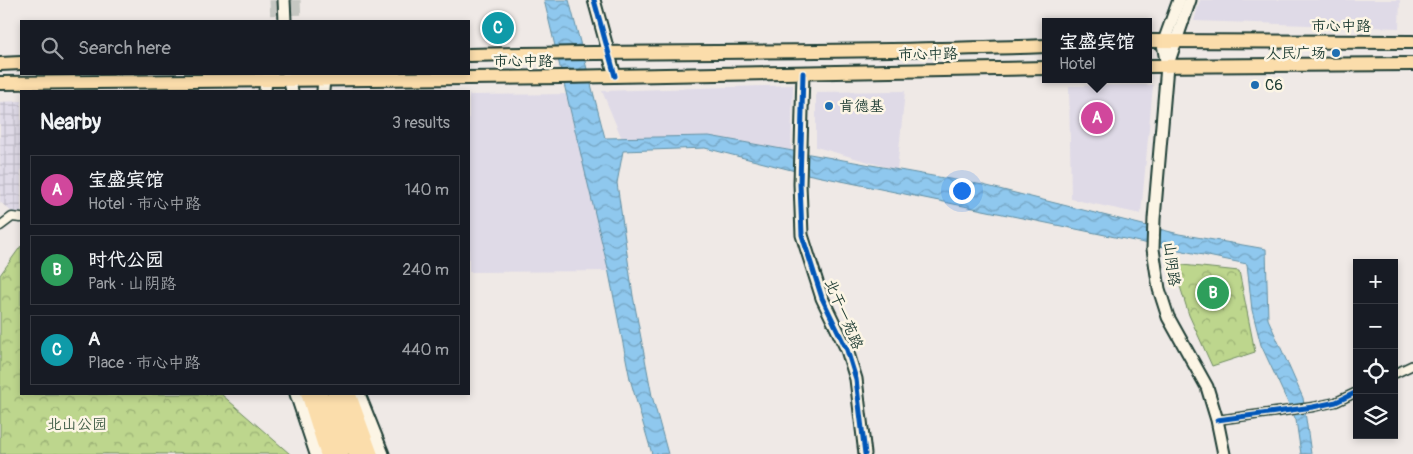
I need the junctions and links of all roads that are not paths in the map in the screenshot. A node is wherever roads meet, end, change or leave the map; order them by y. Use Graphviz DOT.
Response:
graph roads {
  1 [pos="284,0"];
  2 [pos="594,0"];
  3 [pos="1178,0"];
  4 [pos="1190,0"];
  5 [pos="284,20"];
  6 [pos="1170,40"];
  7 [pos="1152,41"];
  8 [pos="1413,42"];
  9 [pos="1042,46"];
  10 [pos="607,52"];
  11 [pos="470,55"];
  12 [pos="0,64"];
  13 [pos="20,64"];
  14 [pos="1413,64"];
  15 [pos="1152,66"];
  16 [pos="1167,66"];
  17 [pos="1042,68"];
  18 [pos="803,73"];
  19 [pos="615,76"];
  20 [pos="268,82"];
  21 [pos="290,82"];
  22 [pos="0,83"];
  23 [pos="324,85"];
  24 [pos="125,86"];
  25 [pos="20,218"];
  26 [pos="0,226"];
  27 [pos="1413,365"];
  28 [pos="1398,372"];
  29 [pos="1353,394"];
  30 [pos="296,395"];
  31 [pos="309,395"];
  32 [pos="320,395"];
  33 [pos="335,395"];
  34 [pos="348,395"];
  35 [pos="359,395"];
  36 [pos="1217,420"];
  37 [pos="316,454"];
  38 [pos="328,454"];
  39 [pos="341,454"];
  40 [pos="356,454"];
  41 [pos="370,454"];
  42 [pos="383,454"];
  43 [pos="866,454"];
  44 [pos="1224,454"];
  1 -- 5 [label="main road"];
  2 -- 10 [label="main road"];
  3 -- 6 [label="main road, 山阴路"];
  4 -- 6 [label="main road, 山阴路"];
  6 -- 7 [label="main road, 市心中路"];
  6 -- 8 [label="main road, 市心中路"];
  6 -- 16 [label="main road, 山阴路"];
  9 -- 10 [label="main road, 市心中路"];
  10 -- 11 [label="main road, 市心中路"];
  10 -- 19 [label="main road"];
  12 -- 13 [label="main road"];
  14 -- 16 [label="main road"];
  15 -- 16 [label="main road"];
  16 -- 36 [label="main road, 山阴路"];
  17 -- 18 [label="main road, 市心中路"];
  18 -- 19 [label="main road, 市心中路"];
  18 -- 43 [label="main road, 北干一苑路"];
  19 -- 23 [label="main road, 市心中路"];
  20 -- 21 [label="main road, 市心中路"];
  20 -- 24 [label="main road, 市心中路"];
  21 -- 23 [label="main road, 市心中路"];
  22 -- 24 [label="main road, 市心中路"];
  25 -- 26 [label="street"];
  27 -- 28 [label="street"];
  29 -- 36 [label="street"];
  30 -- 37 [label="main road"];
  31 -- 38 [label="highway"];
  32 -- 39 [label="highway"];
  33 -- 40 [label="highway"];
  34 -- 41 [label="highway"];
  35 -- 42 [label="main road"];
  36 -- 44 [label="main road, 山阴路"];
}
